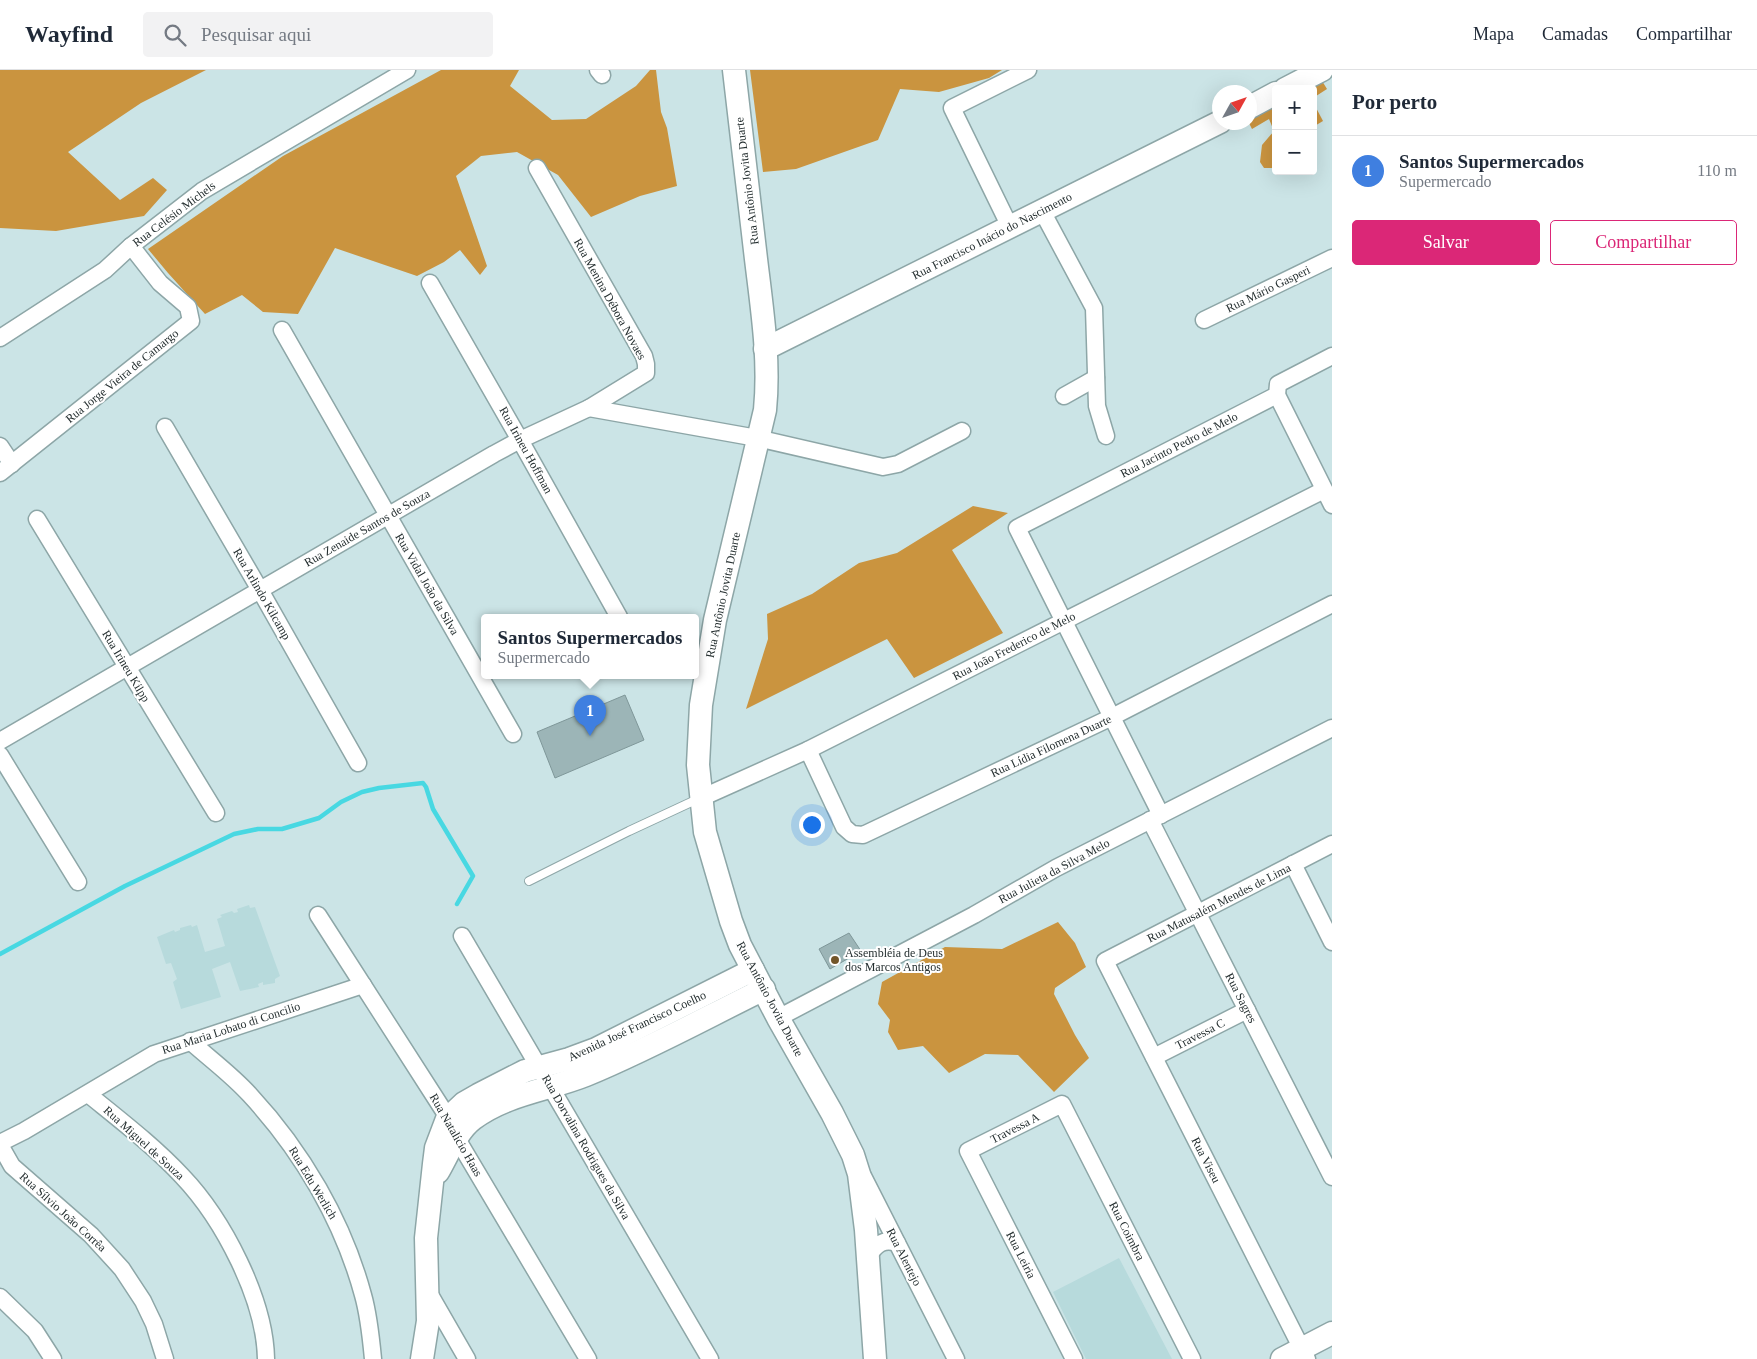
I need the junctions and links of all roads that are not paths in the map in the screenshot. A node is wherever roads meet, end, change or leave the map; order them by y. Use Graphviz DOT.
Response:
graph roads {
  1 [pos="407,70"];
  2 [pos="734,70"];
  3 [pos="1028,70"];
  4 [pos="1310,73"];
  5 [pos="1291,85"];
  6 [pos="1272,96"];
  7 [pos="1257,104"];
  8 [pos="1212,126"];
  9 [pos="537,168"];
  10 [pos="1042,211"];
  11 [pos="1010,227"];
  12 [pos="131,246"];
  13 [pos="1332,258"];
  14 [pos="430,283"];
  15 [pos="1204,320"];
  16 [pos="282,330"];
  17 [pos="0,338"];
  18 [pos="765,349"];
  19 [pos="1332,356"];
  20 [pos="1096,378"];
  21 [pos="1276,395"];
  22 [pos="1064,396"];
  23 [pos="589,408"];
  24 [pos="165,427"];
  25 [pos="962,431"];
  26 [pos="1106,436"];
  27 [pos="757,438"];
  28 [pos="520,440"];
  29 [pos="0,446"];
  30 [pos="6,468"];
  31 [pos="1324,490"];
  32 [pos="1332,505"];
  33 [pos="389,516"];
  34 [pos="37,519"];
  35 [pos="1017,528"];
  36 [pos="260,590"];
  37 [pos="1332,604"];
  38 [pos="617,614"];
  39 [pos="1064,621"];
  40 [pos="127,667"];
  41 [pos="481,678"];
  42 [pos="482,679"];
  43 [pos="1112,717"];
  44 [pos="1332,728"];
  45 [pos="513,734"];
  46 [pos="0,741"];
  47 [pos="808,750"];
  48 [pos="0,755"];
  49 [pos="358,763"];
  50 [pos="701,798"];
  51 [pos="216,813"];
  52 [pos="1156,818"];
  53 [pos="1332,844"];
  54 [pos="1293,864"];
  55 [pos="78,882"];
  56 [pos="529,882"];
  57 [pos="1198,913"];
  58 [pos="318,915"];
  59 [pos="462,936"];
  60 [pos="1332,942"];
  61 [pos="1105,961"];
  62 [pos="759,980"];
  63 [pos="363,984"];
  64 [pos="1247,1010"];
  65 [pos="778,1018"];
  66 [pos="190,1041"];
  67 [pos="1154,1057"];
  68 [pos="545,1077"];
  69 [pos="88,1094"];
  70 [pos="1062,1104"];
  71 [pos="448,1118"];
  72 [pos="457,1139"];
  73 [pos="0,1144"];
  74 [pos="968,1152"];
  75 [pos="852,1155"];
  76 [pos="1332,1176"];
  77 [pos="432,1182"];
  78 [pos="897,1243"];
  79 [pos="868,1256"];
  80 [pos="429,1292"];
  81 [pos="0,1297"];
  82 [pos="1332,1333"];
  83 [pos="1304,1354"];
  84 [pos="52,1359"];
  85 [pos="165,1359"];
  86 [pos="266,1359"];
  87 [pos="373,1359"];
  88 [pos="422,1359"];
  89 [pos="467,1359"];
  90 [pos="588,1359"];
  91 [pos="710,1359"];
  92 [pos="875,1359"];
  93 [pos="956,1359"];
  94 [pos="1074,1359"];
  95 [pos="1192,1359"];
  96 [pos="1282,1359"];
  1 -- 12 [label="street, Rua Celésio Michels"];
  2 -- 18 [label="main road, Rua Antônio Jovita Duarte"];
  3 -- 11 [label="street"];
  4 -- 5 [label="main road"];
  6 -- 7 [label="main road"];
  8 -- 10 [label="main road, Rua Francisco Inácio do Nascimento"];
  9 -- 23 [label="street, Rua Menina Débora Novaes"];
  10 -- 11 [label="main road, Rua Francisco Inácio do Nascimento"];
  10 -- 20 [label="street"];
  11 -- 18 [label="main road, Rua Francisco Inácio do Nascimento"];
  12 -- 17 [label="street, Rua Celésio Michels"];
  12 -- 30 [label="street, Rua Jorge Vieira de Camargo"];
  13 -- 15 [label="street, Rua Mário Gasperi"];
  14 -- 28 [label="street, Rua Irineu Hoffman"];
  16 -- 33 [label="street, Rua Vidal João da Silva"];
  18 -- 27 [label="main road, Rua Antônio Jovita Duarte"];
  19 -- 21 [label="street, Rua Jacinto Pedro de Melo"];
  20 -- 22 [label="street"];
  20 -- 26 [label="street"];
  21 -- 31 [label="street"];
  21 -- 35 [label="street, Rua Jacinto Pedro de Melo"];
  23 -- 27 [label="street"];
  23 -- 28 [label="street, Rua Zenaide Santos de Souza"];
  24 -- 36 [label="street, Rua Arlindo Kilcamp"];
  25 -- 27 [label="street"];
  27 -- 50 [label="main road, Rua Antônio Jovita Duarte"];
  28 -- 33 [label="street, Rua Zenaide Santos de Souza"];
  28 -- 38 [label="street, Rua Irineu Hoffman"];
  29 -- 30 [label="street"];
  31 -- 32 [label="street"];
  31 -- 39 [label="street, Rua João Frederico de Melo"];
  33 -- 36 [label="street, Rua Zenaide Santos de Souza"];
  33 -- 41 [label="street, Rua Vidal João da Silva"];
  34 -- 40 [label="street, Rua Irineu Kilpp"];
  35 -- 39 [label="street, Rua Sagres"];
  36 -- 40 [label="street, Rua Zenaide Santos de Souza"];
  36 -- 49 [label="street, Rua Arlindo Kilcamp"];
  37 -- 43 [label="street, Rua Lídia Filomena Duarte"];
  39 -- 43 [label="street, Rua Sagres"];
  39 -- 47 [label="street, Rua João Frederico de Melo"];
  40 -- 46 [label="street, Rua Zenaide Santos de Souza"];
  40 -- 51 [label="street, Rua Irineu Kilpp"];
  42 -- 45 [label="street, Rua Vidal João da Silva"];
  43 -- 47 [label="street, Rua Lídia Filomena Duarte"];
  43 -- 52 [label="street, Rua Sagres"];
  44 -- 52 [label="street, Rua Julieta da Silva Melo"];
  47 -- 50 [label="street, Rua João Frederico de Melo"];
  48 -- 55 [label="street"];
  50 -- 56 [label="lane"];
  50 -- 62 [label="main road, Rua Antônio Jovita Duarte"];
  52 -- 57 [label="street, Rua Sagres"];
  52 -- 65 [label="street, Rua Julieta da Silva Melo"];
  53 -- 54 [label="street, Rua Matusalém Mendes de Lima"];
  54 -- 57 [label="street, Rua Matusalém Mendes de Lima"];
  54 -- 60 [label="street"];
  57 -- 61 [label="street, Rua Matusalém Mendes de Lima"];
  57 -- 64 [label="street, Rua Sagres"];
  58 -- 63 [label="street, Rua Natalício Haas"];
  59 -- 68 [label="street, Rua Dorvalina Rodrigues da Silva"];
  61 -- 67 [label="street, Rua Viseu"];
  62 -- 65 [label="main road, Rua Antônio Jovita Duarte"];
  62 -- 68 [label="main road, Avenida José Francisco Coelho"];
  63 -- 66 [label="street, Rua Maria Lobato di Concilio"];
  63 -- 71 [label="street, Rua Natalício Haas"];
  64 -- 67 [label="street, Travessa C"];
  64 -- 76 [label="street, Rua Sagres"];
  65 -- 75 [label="main road, Rua Antônio Jovita Duarte"];
  66 -- 69 [label="street, Rua Maria Lobato di Concilio"];
  66 -- 87 [label="street, Rua Edu Werlich"];
  67 -- 83 [label="street, Rua Viseu"];
  68 -- 71 [label="main road, Avenida José Francisco Coelho"];
  68 -- 72 [label="main road, Avenida José Francisco Coelho"];
  68 -- 91 [label="street, Rua Dorvalina Rodrigues da Silva"];
  69 -- 73 [label="street, Rua Maria Lobato di Concilio"];
  69 -- 86 [label="street, Rua Miguel de Souza"];
  70 -- 74 [label="street, Travessa A"];
  70 -- 95 [label="street, Rua Coimbra"];
  71 -- 72 [label="street, Rua Natalício Haas"];
  71 -- 77 [label="main road, Avenida José Francisco Coelho"];
  72 -- 77 [label="main road, Avenida José Francisco Coelho"];
  72 -- 90 [label="street, Rua Natalício Haas"];
  73 -- 85 [label="street, Rua Sílvio João Corrêa"];
  74 -- 94 [label="street, Rua Leiria"];
  75 -- 78 [label="street, Rua Alentejo"];
  75 -- 79 [label="main road, Rua Antônio Jovita Duarte"];
  77 -- 80 [label="main road, Avenida José Francisco Coelho"];
  78 -- 79 [label="street"];
  78 -- 93 [label="street, Rua Alentejo"];
  79 -- 92 [label="main road, Rua Antônio Jovita Duarte"];
  80 -- 88 [label="main road, Avenida José Francisco Coelho"];
  80 -- 89 [label="street"];
  81 -- 84 [label="street"];
  82 -- 83 [label="main road"];
  83 -- 96 [label="main road"];
}
